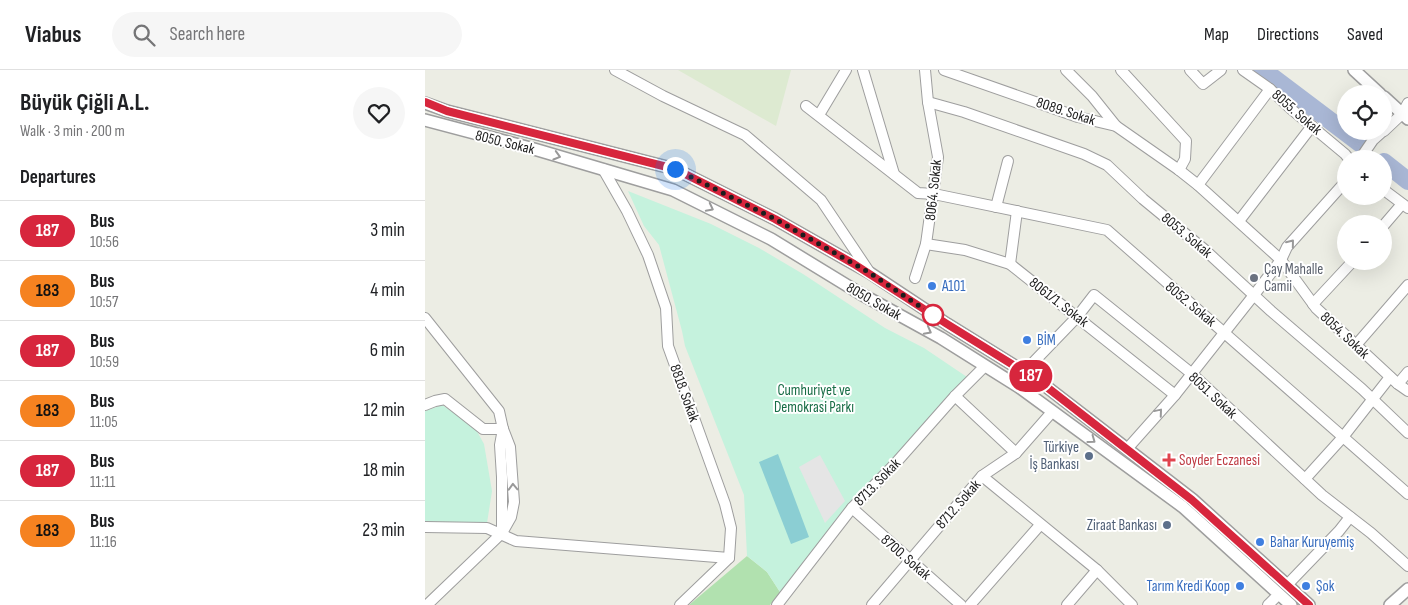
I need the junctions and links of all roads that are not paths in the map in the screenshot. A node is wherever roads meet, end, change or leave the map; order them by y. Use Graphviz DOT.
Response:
graph roads {
  1 [pos="615,70"];
  2 [pos="846,70"];
  3 [pos="863,70"];
  4 [pos="925,70"];
  5 [pos="944,70"];
  6 [pos="1066,70"];
  7 [pos="1121,70"];
  8 [pos="1190,70"];
  9 [pos="1221,70"];
  10 [pos="1243,70"];
  11 [pos="1354,70"];
  12 [pos="1370,85"];
  13 [pos="1270,89"];
  14 [pos="425,102"];
  15 [pos="928,102"];
  16 [pos="1408,103"];
  17 [pos="1392,105"];
  18 [pos="806,106"];
  19 [pos="819,115"];
  20 [pos="1405,117"];
  21 [pos="425,120"];
  22 [pos="1392,125"];
  23 [pos="1116,126"];
  24 [pos="1312,126"];
  25 [pos="1340,150"];
  26 [pos="1008,161"];
  27 [pos="603,169"];
  28 [pos="1179,170"];
  29 [pos="894,174"];
  30 [pos="1198,185"];
  31 [pos="1337,191"];
  32 [pos="934,194"];
  33 [pos="1392,196"];
  34 [pos="1405,206"];
  35 [pos="996,207"];
  36 [pos="1017,211"];
  37 [pos="1392,217"];
  38 [pos="1239,221"];
  39 [pos="926,244"];
  40 [pos="1281,260"];
  41 [pos="1010,264"];
  42 [pos="1345,270"];
  43 [pos="870,273"];
  44 [pos="915,278"];
  45 [pos="1408,284"];
  46 [pos="1254,295"];
  47 [pos="1313,304"];
  48 [pos="1077,317"];
  49 [pos="425,318"];
  50 [pos="1225,332"];
  51 [pos="1356,345"];
  52 [pos="985,366"];
  53 [pos="1024,372"];
  54 [pos="1408,372"];
  55 [pos="1191,373"];
  56 [pos="1394,380"];
  57 [pos="1408,391"];
  58 [pos="1175,395"];
  59 [pos="955,396"];
  60 [pos="1372,399"];
  61 [pos="425,405"];
  62 [pos="1053,412"];
  63 [pos="503,430"];
  64 [pos="1408,434"];
  65 [pos="1343,437"];
  66 [pos="1127,449"];
  67 [pos="1016,453"];
  68 [pos="982,476"];
  69 [pos="1305,479"];
  70 [pos="1408,494"];
  71 [pos="851,508"];
  72 [pos="1350,517"];
  73 [pos="1040,525"];
  74 [pos="425,527"];
  75 [pos="501,533"];
  76 [pos="729,558"];
  77 [pos="910,561"];
  78 [pos="1408,566"];
  79 [pos="1097,570"];
  80 [pos="1287,585"];
  81 [pos="1408,589"];
  82 [pos="1279,594"];
  83 [pos="440,600"];
  84 [pos="427,605"];
  85 [pos="680,605"];
  86 [pos="777,605"];
  87 [pos="872,605"];
  88 [pos="961,605"];
  89 [pos="971,605"];
  90 [pos="1067,605"];
  91 [pos="1132,605"];
  92 [pos="1268,605"];
  93 [pos="1291,605"];
  94 [pos="1309,605"];
  95 [pos="1390,605"];
  1 -- 43 [label="street"];
  2 -- 19 [label="street"];
  3 -- 29 [label="street"];
  4 -- 15 [label="street, 8064. Sokak"];
  5 -- 23 [label="street, 8089. Sokak"];
  6 -- 23 [label="street"];
  7 -- 28 [label="street"];
  8 -- 9 [label="street"];
  10 -- 13 [label="street, 8055. Sokak"];
  11 -- 12 [label="street"];
  13 -- 24 [label="street, 8055. Sokak"];
  13 -- 30 [label="street"];
  14 -- 43 [label="street, 8050. Sokak"];
  15 -- 32 [label="street, 8064. Sokak"];
  15 -- 46 [label="street, 8053. Sokak"];
  16 -- 20 [label="street"];
  17 -- 20 [label="street"];
  18 -- 19 [label="street, 8052. Sokak"];
  19 -- 29 [label="street, 8052. Sokak"];
  20 -- 22 [label="street"];
  21 -- 27 [label="street, 8050. Sokak, one-way"];
  23 -- 28 [label="street, 8089. Sokak"];
  24 -- 25 [label="street, 8055. Sokak"];
  24 -- 38 [label="street"];
  26 -- 35 [label="street"];
  27 -- 52 [label="street, 8050. Sokak, one-way"];
  27 -- 76 [label="street, 8818. Sokak"];
  28 -- 30 [label="street, 8054. Sokak"];
  29 -- 32 [label="street, 8052. Sokak"];
  30 -- 38 [label="street, 8054. Sokak"];
  40 -- 31 [label="street, one-way"];
  32 -- 35 [label="street, 8052. Sokak"];
  32 -- 39 [label="street, 8064. Sokak"];
  33 -- 34 [label="street"];
  34 -- 37 [label="street"];
  35 -- 36 [label="street, 8052. Sokak"];
  36 -- 41 [label="street"];
  36 -- 50 [label="street, 8052. Sokak"];
  38 -- 40 [label="street, 8054. Sokak"];
  39 -- 41 [label="street, 8061/1. Sokak"];
  39 -- 44 [label="street, 8064. Sokak"];
  40 -- 46 [label="street"];
  40 -- 47 [label="street, 8054. Sokak"];
  41 -- 48 [label="street, 8061/1. Sokak"];
  42 -- 47 [label="street"];
  43 -- 53 [label="street, 8050. Sokak"];
  45 -- 51 [label="street"];
  46 -- 50 [label="street"];
  46 -- 60 [label="street, 8053. Sokak"];
  47 -- 51 [label="street, 8054. Sokak"];
  48 -- 53 [label="street, 8051. Sokak"];
  48 -- 55 [label="street, 8051. Sokak"];
  48 -- 58 [label="street, 8061/1. Sokak"];
  49 -- 63 [label="street"];
  50 -- 55 [label="street"];
  50 -- 65 [label="street, 8052. Sokak"];
  51 -- 56 [label="street, 8054. Sokak"];
  52 -- 59 [label="street, 8713. Sokak"];
  52 -- 62 [label="street, 8050. Sokak"];
  53 -- 66 [label="street, 8050. Sokak"];
  54 -- 56 [label="street"];
  55 -- 58 [label="street"];
  55 -- 69 [label="street, 8051. Sokak"];
  56 -- 57 [label="street, 8054. Sokak"];
  56 -- 60 [label="street"];
  66 -- 58 [label="street, one-way"];
  59 -- 67 [label="street"];
  59 -- 71 [label="street, 8713. Sokak"];
  60 -- 64 [label="street, 8053. Sokak"];
  60 -- 65 [label="street"];
  61 -- 63 [label="street"];
  62 -- 67 [label="street, 8712. Sokak"];
  62 -- 82 [label="street, 8050. Sokak, one-way"];
  63 -- 75 [label="street"];
  65 -- 69 [label="street"];
  65 -- 70 [label="street, 8052. Sokak"];
  66 -- 80 [label="street, 8050. Sokak"];
  67 -- 68 [label="street, 8712. Sokak"];
  68 -- 73 [label="street"];
  68 -- 77 [label="street, 8712. Sokak"];
  69 -- 72 [label="street, 8051. Sokak"];
  71 -- 77 [label="street, 8700. Sokak"];
  71 -- 86 [label="street, 8713. Sokak"];
  72 -- 78 [label="street, 8051. Sokak"];
  72 -- 80 [label="street"];
  73 -- 79 [label="street"];
  73 -- 89 [label="street"];
  74 -- 75 [label="street"];
  75 -- 76 [label="street"];
  75 -- 83 [label="street"];
  76 -- 85 [label="street"];
  77 -- 87 [label="street, 8712. Sokak"];
  77 -- 88 [label="street, 8700. Sokak"];
  79 -- 90 [label="street"];
  79 -- 91 [label="street"];
  80 -- 94 [label="street, 8050. Sokak"];
  81 -- 95 [label="street"];
  82 -- 92 [label="street"];
  82 -- 93 [label="street, 8050. Sokak"];
  83 -- 84 [label="street"];
}
